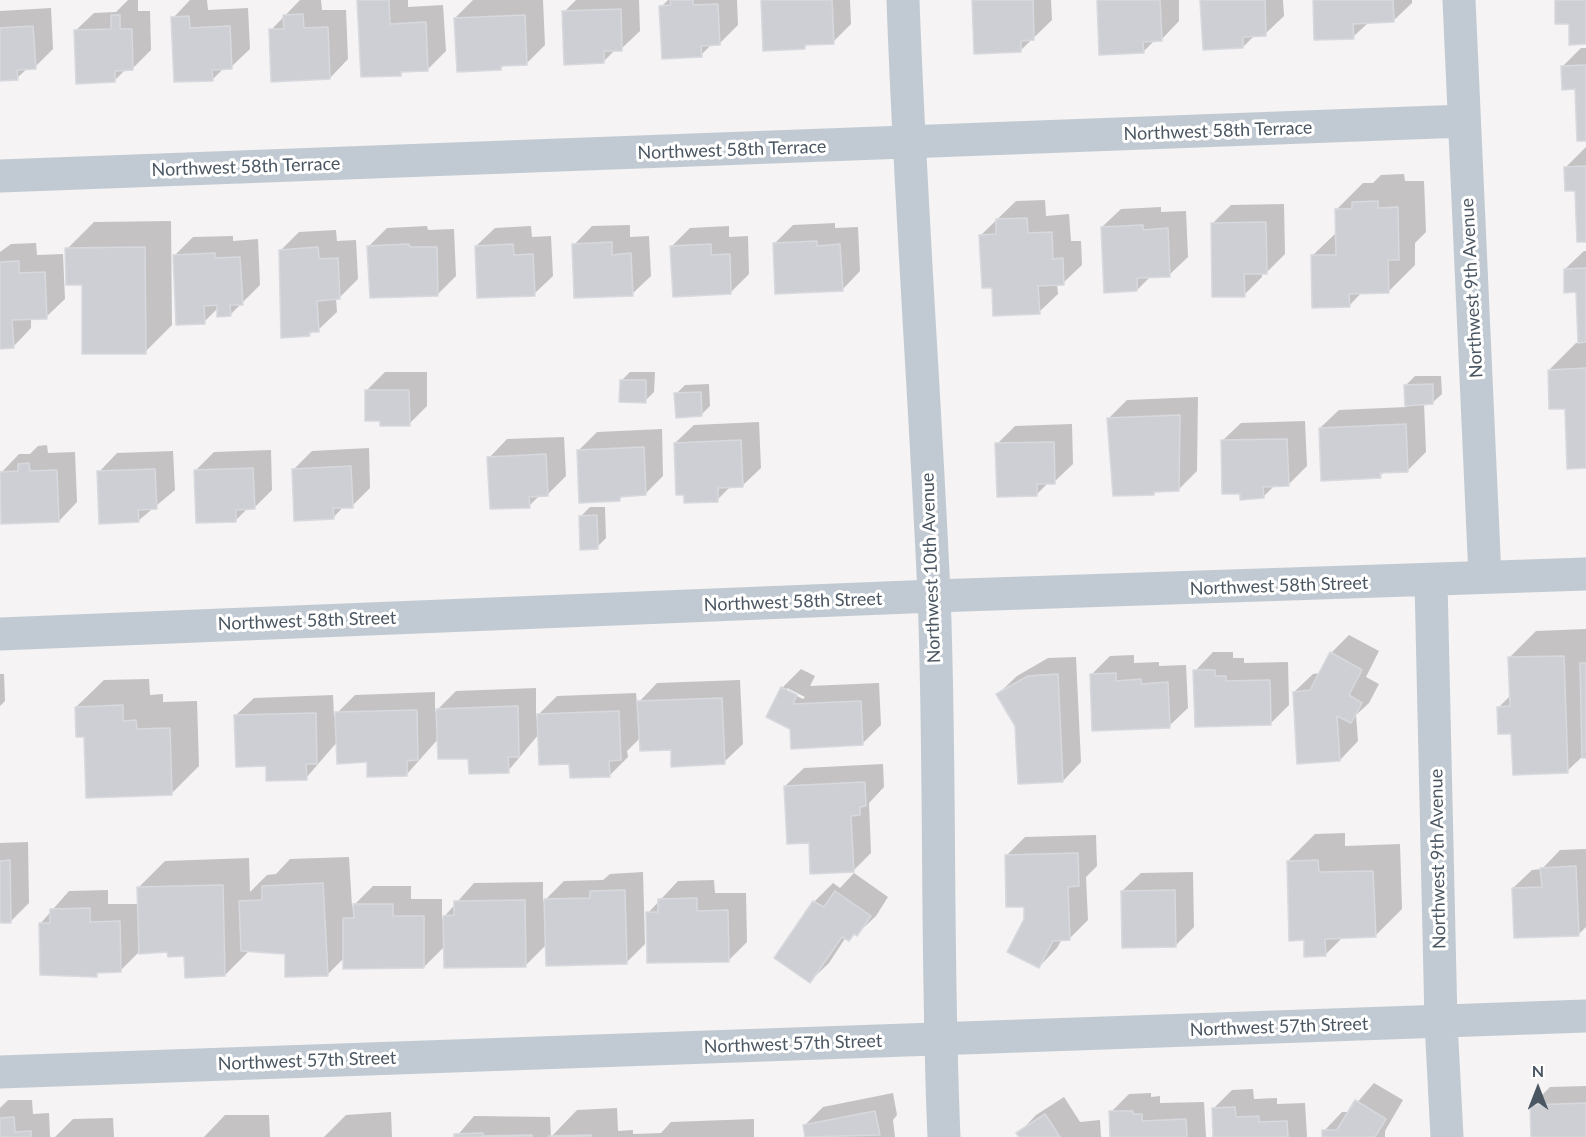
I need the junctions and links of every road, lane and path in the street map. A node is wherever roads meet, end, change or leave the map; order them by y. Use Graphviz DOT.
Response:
graph roads {
  1 [pos="903,0"];
  2 [pos="1459,0"];
  3 [pos="1464,121"];
  4 [pos="908,143"];
  5 [pos="0,176"];
  6 [pos="1586,574"];
  7 [pos="1485,577"];
  8 [pos="1431,581"];
  9 [pos="934,596"];
  10 [pos="0,634"];
  11 [pos="1586,1017"];
  12 [pos="1442,1022"];
  13 [pos="939,1039"];
  14 [pos="0,1072"];
  15 [pos="944,1137"];
  16 [pos="1448,1137"];
  1 -- 4 [label="street, Northwest 10th Avenue"];
  2 -- 3 [label="street, Northwest 9th Avenue"];
  3 -- 4 [label="street, Northwest 58th Terrace"];
  3 -- 7 [label="street, Northwest 9th Avenue"];
  4 -- 5 [label="street, Northwest 58th Terrace"];
  4 -- 9 [label="street, Northwest 10th Avenue"];
  6 -- 7 [label="street, Northwest 58th Street"];
  7 -- 8 [label="street, Northwest 58th Street"];
  8 -- 9 [label="street, Northwest 58th Street"];
  8 -- 12 [label="street, Northwest 9th Avenue"];
  9 -- 10 [label="street, Northwest 58th Street"];
  9 -- 13 [label="street, Northwest 10th Avenue"];
  11 -- 12 [label="street, Northwest 57th Street"];
  12 -- 13 [label="street, Northwest 57th Street"];
  12 -- 16 [label="street, Northwest 9th Avenue"];
  13 -- 14 [label="street, Northwest 57th Street"];
  13 -- 15 [label="street, Northwest 10th Avenue"];
}
